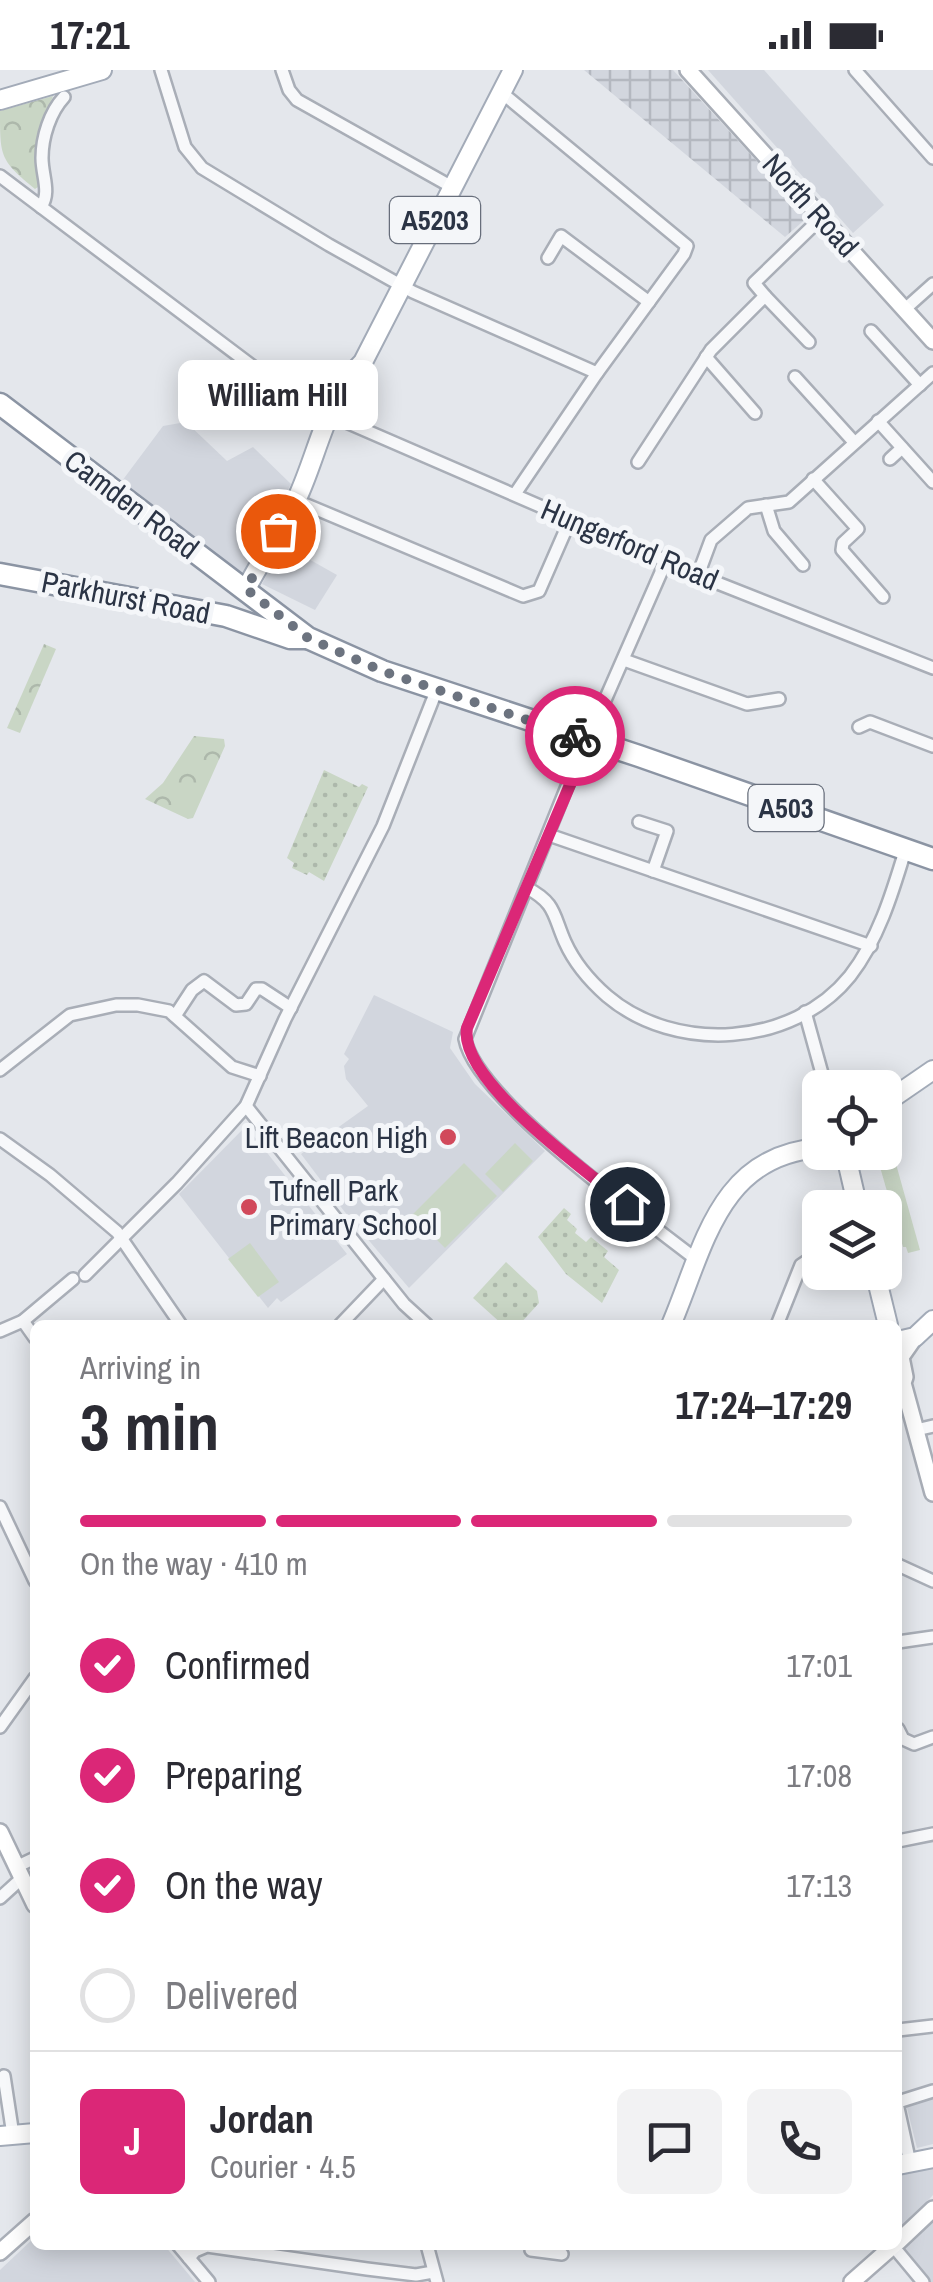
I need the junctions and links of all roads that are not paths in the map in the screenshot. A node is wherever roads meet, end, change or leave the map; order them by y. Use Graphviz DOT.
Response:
graph roads {
  1 [pos="102,70"];
  2 [pos="161,70"];
  3 [pos="282,70"];
  4 [pos="514,70"];
  5 [pos="688,70"];
  6 [pos="855,70"];
  7 [pos="67,82"];
  8 [pos="502,92"];
  9 [pos="0,100"];
  10 [pos="933,158"];
  11 [pos="0,176"];
  12 [pos="452,188"];
  13 [pos="41,207"];
  14 [pos="822,217"];
  15 [pos="548,258"];
  16 [pos="933,284"];
  17 [pos="402,286"];
  18 [pos="765,296"];
  19 [pos="649,302"];
  20 [pos="905,310"];
  21 [pos="871,331"];
  22 [pos="933,341"];
  23 [pos="809,342"];
  24 [pos="706,357"];
  25 [pos="597,373"];
  26 [pos="933,373"];
  27 [pos="795,376"];
  28 [pos="920,385"];
  29 [pos="0,404"];
  30 [pos="332,412"];
  31 [pos="755,413"];
  32 [pos="878,421"];
  33 [pos="854,442"];
  34 [pos="902,448"];
  35 [pos="890,460"];
  36 [pos="638,462"];
  37 [pos="814,479"];
  38 [pos="933,482"];
  39 [pos="515,494"];
  40 [pos="295,500"];
  41 [pos="766,506"];
  42 [pos="570,520"];
  43 [pos="666,561"];
  44 [pos="804,565"];
  45 [pos="0,574"];
  46 [pos="698,574"];
  47 [pos="246,589"];
  48 [pos="883,598"];
  49 [pos="226,616"];
  50 [pos="308,638"];
  51 [pos="624,660"];
  52 [pos="933,668"];
  53 [pos="438,689"];
  54 [pos="779,699"];
  55 [pos="859,728"];
  56 [pos="589,740"];
  57 [pos="933,746"];
  58 [pos="640,822"];
  59 [pos="548,834"];
  60 [pos="906,851"];
  61 [pos="933,859"];
  62 [pos="653,871"];
  63 [pos="527,888"];
  64 [pos="871,946"];
  65 [pos="291,1008"];
  66 [pos="806,1012"];
  67 [pos="174,1016"];
  68 [pos="0,1070"];
  69 [pos="821,1070"];
  70 [pos="933,1070"];
  71 [pos="260,1076"];
  72 [pos="902,1091"];
  73 [pos="246,1106"];
  74 [pos="0,1139"];
  75 [pos="802,1150"];
  76 [pos="122,1238"];
  77 [pos="697,1260"];
  78 [pos="802,1264"];
  79 [pos="384,1280"];
  80 [pos="879,1290"];
  81 [pos="24,1320"];
  82 [pos="178,1320"];
  83 [pos="345,1320"];
  84 [pos="422,1320"];
  85 [pos="673,1320"];
  86 [pos="779,1320"];
  87 [pos="887,1320"];
  88 [pos="933,1320"];
  89 [pos="30,1330"];
  90 [pos="0,1332"];
  91 [pos="906,1339"];
  92 [pos="902,1385"];
  93 [pos="933,1426"];
  94 [pos="916,1430"];
  95 [pos="933,1493"];
  96 [pos="0,1507"];
  97 [pos="902,1567"];
  98 [pos="30,1571"];
  99 [pos="933,1581"];
  100 [pos="933,1637"];
  101 [pos="902,1641"];
  102 [pos="30,1685"];
  103 [pos="0,1727"];
  104 [pos="902,1737"];
  105 [pos="933,1737"];
  106 [pos="0,1832"];
  107 [pos="933,1834"];
  108 [pos="902,1840"];
  109 [pos="30,1862"];
  110 [pos="19,1872"];
  111 [pos="30,1895"];
  112 [pos="0,1898"];
  113 [pos="933,2026"];
  114 [pos="902,2030"];
  115 [pos="6,2075"];
  116 [pos="933,2092"];
  117 [pos="902,2104"];
  118 [pos="6,2136"];
  119 [pos="933,2158"];
  120 [pos="904,2164"];
  121 [pos="933,2208"];
  122 [pos="30,2225"];
  123 [pos="902,2236"];
  124 [pos="182,2250"];
  125 [pos="197,2250"];
  126 [pos="235,2250"];
  127 [pos="427,2250"];
  128 [pos="531,2250"];
  129 [pos="887,2250"];
  130 [pos="896,2250"];
  131 [pos="0,2252"];
  132 [pos="562,2254"];
  133 [pos="189,2258"];
  134 [pos="435,2277"];
  135 [pos="209,2282"];
  136 [pos="852,2282"];
  137 [pos="923,2282"];
  1 -- 7 [label="main road"];
  2 -- 17 [label="street"];
  3 -- 12 [label="street"];
  4 -- 8 [label="main road, A5203"];
  5 -- 14 [label="street, North Road"];
  6 -- 10 [label="street"];
  7 -- 9 [label="main road"];
  7 -- 13 [label="street"];
  8 -- 12 [label="main road, A5203"];
  8 -- 19 [label="street"];
  11 -- 13 [label="street, Hungerford Road"];
  12 -- 17 [label="main road, A5203"];
  13 -- 30 [label="street, Hungerford Road"];
  14 -- 18 [label="street"];
  14 -- 20 [label="street, North Road"];
  15 -- 19 [label="street"];
  16 -- 20 [label="street"];
  17 -- 25 [label="street"];
  17 -- 30 [label="main road, A5203"];
  18 -- 23 [label="street"];
  18 -- 24 [label="street"];
  19 -- 25 [label="street"];
  20 -- 22 [label="street, North Road"];
  21 -- 28 [label="street"];
  24 -- 31 [label="street"];
  24 -- 36 [label="street"];
  25 -- 39 [label="street"];
  26 -- 28 [label="street"];
  27 -- 33 [label="street"];
  28 -- 32 [label="street"];
  29 -- 47 [label="highway, Camden Road / A503"];
  30 -- 39 [label="street, Hungerford Road"];
  30 -- 40 [label="main road, A5203"];
  32 -- 33 [label="street"];
  32 -- 34 [label="street"];
  33 -- 37 [label="street"];
  34 -- 35 [label="street"];
  34 -- 38 [label="street"];
  37 -- 41 [label="street"];
  37 -- 48 [label="street"];
  39 -- 42 [label="street, Hungerford Road"];
  40 -- 42 [label="street"];
  40 -- 47 [label="main road, A5203"];
  41 -- 44 [label="street"];
  41 -- 46 [label="street"];
  42 -- 43 [label="street, Hungerford Road"];
  43 -- 46 [label="street, Hungerford Road"];
  43 -- 51 [label="street"];
  45 -- 49 [label="highway, Parkhurst Road / A503"];
  46 -- 52 [label="street, Hungerford Road"];
  47 -- 49 [label="highway"];
  47 -- 50 [label="highway, Camden Road / A503"];
  49 -- 50 [label="highway, Parkhurst Road / A503"];
  50 -- 53 [label="highway, Camden Road / A503"];
  51 -- 54 [label="street"];
  51 -- 56 [label="street"];
  53 -- 56 [label="highway, Camden Road / A503"];
  53 -- 65 [label="street"];
  55 -- 57 [label="street"];
  56 -- 59 [label="street"];
  56 -- 60 [label="highway, Camden Road / A503"];
  58 -- 62 [label="street"];
  59 -- 62 [label="street"];
  59 -- 63 [label="street"];
  60 -- 61 [label="highway, Camden Road / A503"];
  60 -- 64 [label="street"];
  62 -- 64 [label="street"];
  63 -- 66 [label="street"];
  63 -- 77 [label="street"];
  64 -- 66 [label="street"];
  65 -- 67 [label="street"];
  65 -- 71 [label="street"];
  66 -- 69 [label="street"];
  67 -- 68 [label="street"];
  67 -- 71 [label="street"];
  70 -- 72 [label="main road"];
  71 -- 73 [label="street"];
  73 -- 76 [label="street"];
  73 -- 79 [label="street"];
  74 -- 76 [label="street"];
  75 -- 77 [label="main road"];
  76 -- 81 [label="street"];
  76 -- 82 [label="street"];
  77 -- 85 [label="main road"];
  78 -- 86 [label="street"];
  79 -- 83 [label="street"];
  79 -- 84 [label="street"];
  80 -- 87 [label="main road"];
  81 -- 89 [label="street"];
  81 -- 90 [label="street"];
  88 -- 91 [label="main road"];
  92 -- 94 [label="street"];
  93 -- 94 [label="street"];
  94 -- 95 [label="street"];
  96 -- 98 [label="street"];
  97 -- 99 [label="street"];
  100 -- 101 [label="street"];
  102 -- 103 [label="street"];
  104 -- 105 [label="street"];
  106 -- 110 [label="street"];
  107 -- 108 [label="street"];
  109 -- 110 [label="street"];
  110 -- 111 [label="street"];
  110 -- 112 [label="street"];
  113 -- 114 [label="street"];
  115 -- 118 [label="street"];
  116 -- 117 [label="street"];
  119 -- 120 [label="main road"];
  121 -- 123 [label="street"];
  122 -- 131 [label="street"];
  124 -- 133 [label="street"];
  125 -- 133 [label="street"];
  126 -- 134 [label="street"];
  127 -- 134 [label="street"];
  128 -- 132 [label="street"];
  129 -- 136 [label="street"];
  130 -- 137 [label="street"];
  133 -- 135 [label="street"];
}
